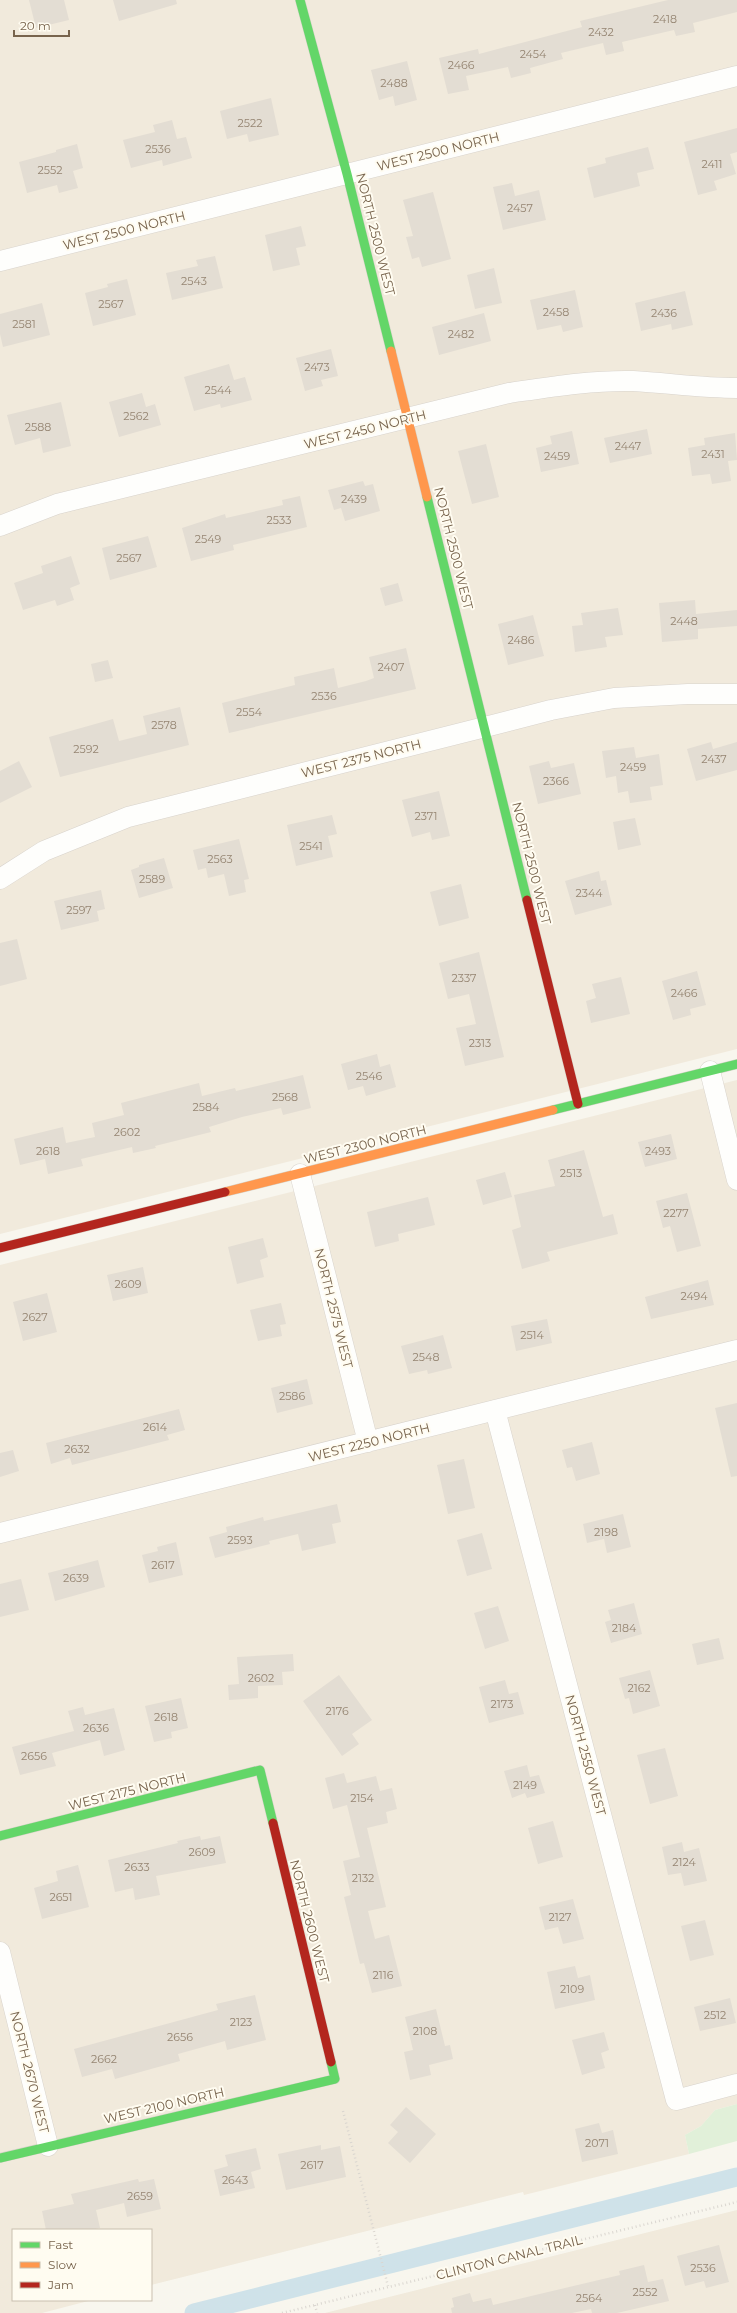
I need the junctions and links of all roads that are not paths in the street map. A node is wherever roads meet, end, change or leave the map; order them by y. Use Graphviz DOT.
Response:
graph roads {
  1 [pos="300,0"];
  2 [pos="737,76"];
  3 [pos="347,174"];
  4 [pos="0,261"];
  5 [pos="737,388"];
  6 [pos="408,418"];
  7 [pos="0,526"];
  8 [pos="737,694"];
  9 [pos="485,727"];
  10 [pos="0,879"];
  11 [pos="737,1064"];
  12 [pos="710,1071"];
  13 [pos="578,1104"];
  14 [pos="300,1174"];
  15 [pos="737,1180"];
  16 [pos="0,1248"];
  17 [pos="737,1350"];
  18 [pos="495,1410"];
  19 [pos="368,1442"];
  20 [pos="0,1533"];
  21 [pos="260,1770"];
  22 [pos="0,1836"];
  23 [pos="0,1952"];
  24 [pos="335,2079"];
  25 [pos="737,2084"];
  26 [pos="48,2146"];
  27 [pos="0,2158"];
  1 -- 3 [label="street, NORTH 2500 WEST"];
  2 -- 3 [label="street, WEST 2500 NORTH"];
  3 -- 4 [label="street, WEST 2500 NORTH"];
  3 -- 6 [label="street, NORTH 2500 WEST"];
  5 -- 6 [label="street, WEST 2450 NORTH"];
  6 -- 7 [label="street, WEST 2450 NORTH"];
  6 -- 9 [label="street, NORTH 2500 WEST"];
  8 -- 9 [label="street, WEST 2375 NORTH"];
  9 -- 10 [label="street, WEST 2375 NORTH"];
  9 -- 13 [label="street, NORTH 2500 WEST"];
  11 -- 12 [label="street, WEST 2300 NORTH"];
  12 -- 13 [label="street, WEST 2300 NORTH"];
  12 -- 15 [label="street"];
  13 -- 14 [label="street, WEST 2300 NORTH"];
  14 -- 16 [label="street, WEST 2300 NORTH"];
  14 -- 19 [label="street, NORTH 2575 WEST"];
  17 -- 18 [label="street, WEST 2250 NORTH"];
  18 -- 19 [label="street, WEST 2250 NORTH"];
  18 -- 25 [label="street, NORTH 2550 WEST"];
  19 -- 20 [label="street, WEST 2250 NORTH"];
  21 -- 22 [label="street, WEST 2175 NORTH"];
  21 -- 24 [label="street, NORTH 2600 WEST"];
  23 -- 26 [label="street, NORTH 2670 WEST"];
  24 -- 26 [label="street, WEST 2100 NORTH"];
  26 -- 27 [label="street, WEST 2100 NORTH"];
}
